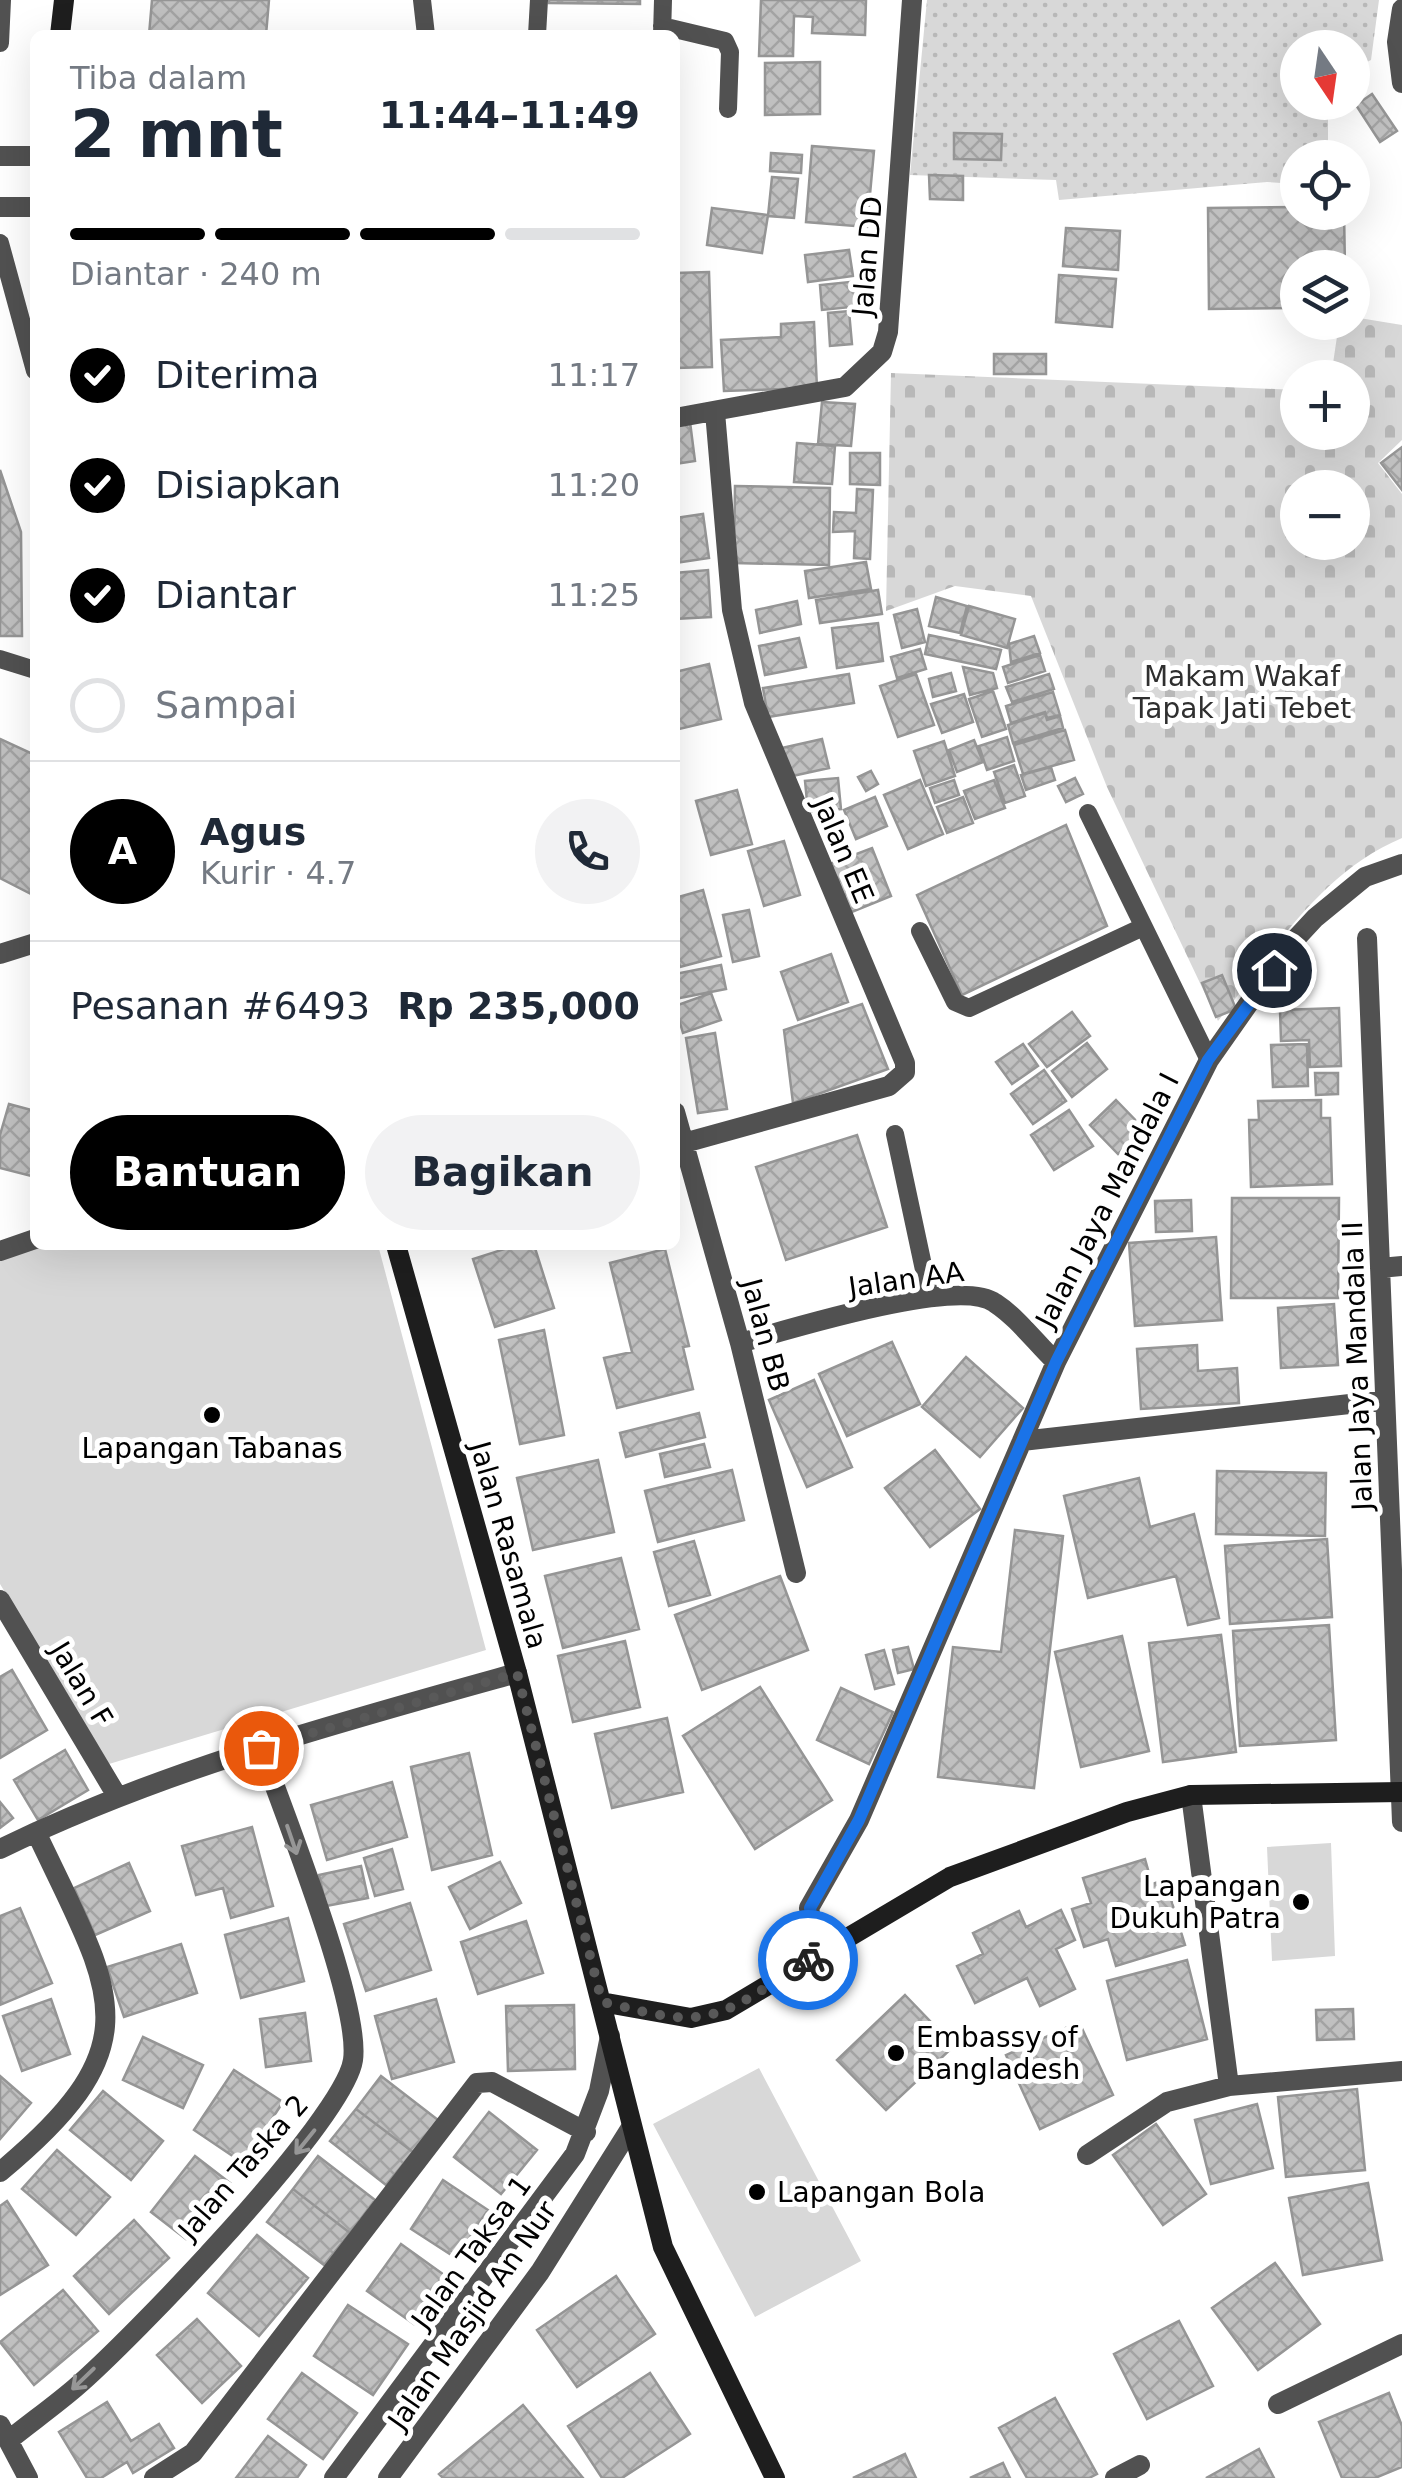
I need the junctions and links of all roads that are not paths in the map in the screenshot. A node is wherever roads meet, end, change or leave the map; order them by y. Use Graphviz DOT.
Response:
graph roads {
  1 [pos="2,0"];
  2 [pos="64,0"];
  3 [pos="422,0"];
  4 [pos="539,0"];
  5 [pos="663,0"];
  6 [pos="912,0"];
  7 [pos="1402,9"];
  8 [pos="61,30"];
  9 [pos="425,30"];
  10 [pos="537,30"];
  11 [pos="662,30"];
  12 [pos="680,34"];
  13 [pos="0,42"];
  14 [pos="1402,83"];
  15 [pos="728,109"];
  16 [pos="0,156"];
  17 [pos="30,156"];
  18 [pos="0,207"];
  19 [pos="30,207"];
  20 [pos="0,243"];
  21 [pos="30,354"];
  22 [pos="715,412"];
  23 [pos="680,417"];
  24 [pos="0,659"];
  25 [pos="30,668"];
  26 [pos="1088,813"];
  27 [pos="1402,864"];
  28 [pos="1142,927"];
  29 [pos="920,931"];
  30 [pos="1368,938"];
  31 [pos="30,945"];
  32 [pos="0,954"];
  33 [pos="1208,1060"];
  34 [pos="680,1129"];
  35 [pos="895,1134"];
  36 [pos="684,1143"];
  37 [pos="30,1242"];
  38 [pos="397,1250"];
  39 [pos="0,1251"];
  40 [pos="1391,1267"];
  41 [pos="930,1298"];
  42 [pos="740,1343"];
  43 [pos="1056,1362"];
  44 [pos="1386,1400"];
  45 [pos="1022,1441"];
  46 [pos="1396,1511"];
  47 [pos="796,1573"];
  48 [pos="0,1600"];
  49 [pos="517,1673"];
  50 [pos="261,1748"];
  51 [pos="1401,1792"];
  52 [pos="117,1796"];
  53 [pos="1191,1796"];
  54 [pos="1402,1822"];
  55 [pos="36,1832"];
  56 [pos="0,1849"];
  57 [pos="825,1949"];
  58 [pos="602,2002"];
  59 [pos="610,2036"];
  60 [pos="1402,2071"];
  61 [pos="1229,2086"];
  62 [pos="630,2130"];
  63 [pos="586,2132"];
  64 [pos="1087,2155"];
  65 [pos="0,2172"];
  66 [pos="1402,2344"];
  67 [pos="1278,2404"];
  68 [pos="4,2432"];
  69 [pos="1140,2465"];
  70 [pos="410,2469"];
  71 [pos="28,2478"];
  72 [pos="154,2478"];
  73 [pos="334,2478"];
  74 [pos="388,2478"];
  75 [pos="775,2478"];
  76 [pos="1114,2478"];
  1 -- 13 [label="lane"];
  2 -- 8 [label="street"];
  3 -- 9 [label="lane"];
  4 -- 10 [label="lane"];
  5 -- 11 [label="lane"];
  6 -- 22 [label="street, Jalan DD"];
  7 -- 14 [label="street"];
  12 -- 15 [label="lane"];
  16 -- 17 [label="street"];
  18 -- 19 [label="street"];
  20 -- 21 [label="lane"];
  22 -- 23 [label="street, Jalan DD"];
  22 -- 36 [label="street, Jalan EE"];
  24 -- 25 [label="lane"];
  26 -- 28 [label="lane"];
  27 -- 33 [label="street, Jalan Jaya Mandala I"];
  28 -- 29 [label="lane"];
  28 -- 33 [label="lane"];
  30 -- 40 [label="street, Jalan Jaya Mandala II"];
  31 -- 32 [label="street"];
  33 -- 43 [label="street, Jalan Jaya Mandala I"];
  34 -- 36 [label="street, Jalan BB"];
  35 -- 41 [label="lane"];
  36 -- 42 [label="street, Jalan BB"];
  37 -- 39 [label="street"];
  38 -- 49 [label="street, Jalan Rasamala"];
  40 -- 44 [label="street, Jalan Jaya Mandala II"];
  41 -- 42 [label="street, Jalan AA"];
  41 -- 43 [label="street, Jalan AA"];
  42 -- 47 [label="street, Jalan BB"];
  43 -- 45 [label="street, Jalan Jaya Mandala I"];
  44 -- 45 [label="street"];
  44 -- 46 [label="street, Jalan Jaya Mandala II"];
  45 -- 57 [label="street, Jalan Jaya Mandala I"];
  46 -- 51 [label="street, Jalan Jaya Mandala II"];
  48 -- 52 [label="street, Jalan F"];
  49 -- 50 [label="street"];
  49 -- 58 [label="street, Jalan Rasamala"];
  50 -- 52 [label="street"];
  50 -- 68 [label="street, Jalan Taska 2, one-way"];
  51 -- 53 [label="street"];
  51 -- 54 [label="street, Jalan Jaya Mandala II"];
  52 -- 55 [label="street"];
  53 -- 57 [label="street"];
  53 -- 61 [label="street"];
  55 -- 56 [label="street"];
  55 -- 65 [label="street"];
  57 -- 58 [label="street"];
  58 -- 59 [label="street, Jalan Rasamala"];
  59 -- 62 [label="street, Jalan Rasamala"];
  59 -- 63 [label="street, Jalan Taksa 1"];
  60 -- 61 [label="street"];
  61 -- 64 [label="street"];
  62 -- 70 [label="street, Jalan Masjid An Nur"];
  62 -- 75 [label="street, Jalan Rasamala"];
  63 -- 72 [label="street"];
  63 -- 73 [label="street, Jalan Taksa 1"];
  66 -- 67 [label="street"];
  68 -- 71 [label="street"];
  69 -- 76 [label="street"];
  70 -- 74 [label="street, Jalan Masjid An Nur"];
}
